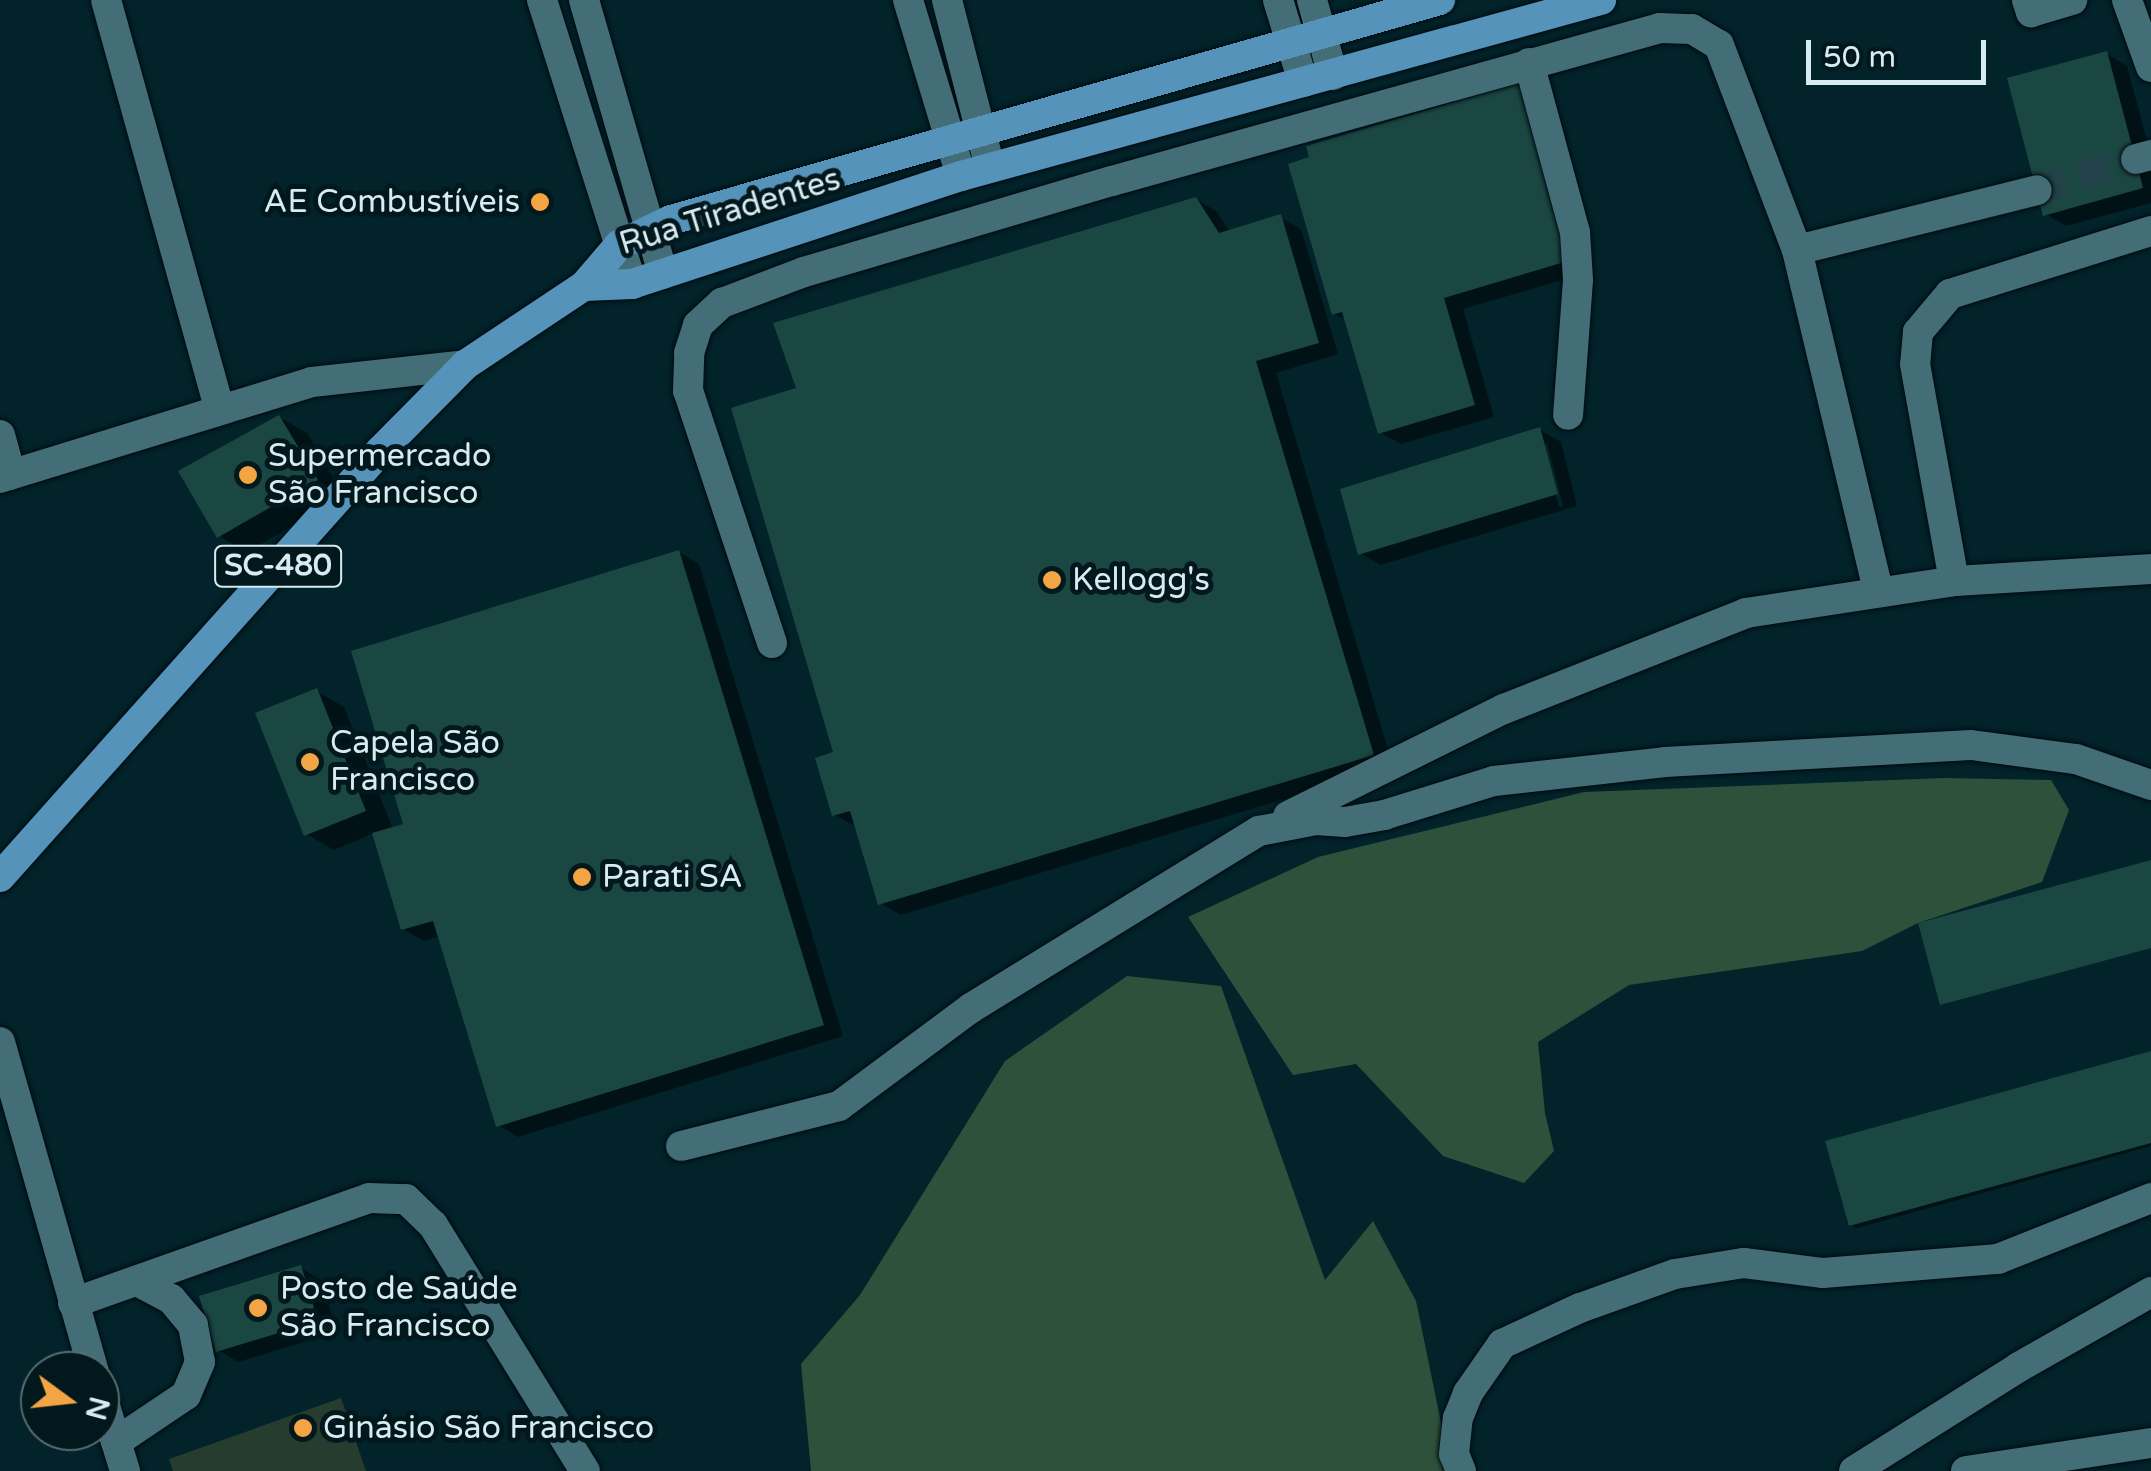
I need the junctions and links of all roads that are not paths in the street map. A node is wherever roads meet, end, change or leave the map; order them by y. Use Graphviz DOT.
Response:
graph roads {
  1 [pos="106,0"];
  2 [pos="542,0"];
  3 [pos="584,0"];
  4 [pos="908,0"];
  5 [pos="947,0"];
  6 [pos="1278,0"];
  7 [pos="1312,0"];
  8 [pos="1440,0"];
  9 [pos="1601,0"];
  10 [pos="2072,0"];
  11 [pos="2127,0"];
  12 [pos="2029,6"];
  13 [pos="1322,33"];
  14 [pos="1290,42"];
  15 [pos="1529,63"];
  16 [pos="2151,67"];
  17 [pos="1318,78"];
  18 [pos="984,131"];
  19 [pos="949,143"];
  20 [pos="990,168"];
  21 [pos="961,176"];
  22 [pos="2036,190"];
  23 [pos="649,228"];
  24 [pos="2151,231"];
  25 [pos="619,244"];
  26 [pos="1797,250"];
  27 [pos="663,274"];
  28 [pos="632,284"];
  29 [pos="584,286"];
  30 [pos="465,365"];
  31 [pos="219,408"];
  32 [pos="1568,415"];
  33 [pos="0,435"];
  34 [pos="6,476"];
  35 [pos="2151,569"];
  36 [pos="1954,580"];
  37 [pos="1878,590"];
  38 [pos="772,644"];
  39 [pos="2151,785"];
  40 [pos="1258,831"];
  41 [pos="0,878"];
  42 [pos="0,1042"];
  43 [pos="681,1146"];
  44 [pos="2151,1198"];
  45 [pos="137,1280"];
  46 [pos="2151,1292"];
  47 [pos="73,1303"];
  48 [pos="88,1351"];
  49 [pos="2151,1443"];
  50 [pos="121,1457"];
  51 [pos="584,1471"];
  52 [pos="1462,1471"];
  53 [pos="1854,1471"];
  54 [pos="1966,1471"];
  1 -- 31 [label="street"];
  2 -- 25 [label="street"];
  3 -- 23 [label="street"];
  4 -- 19 [label="street"];
  5 -- 18 [label="street"];
  6 -- 14 [label="street"];
  7 -- 13 [label="street"];
  8 -- 13 [label="main road, Rua Tiradentes"];
  9 -- 17 [label="main road, Rua Tiradentes"];
  10 -- 12 [label="street"];
  11 -- 16 [label="street"];
  13 -- 14 [label="main road, Rua Tiradentes"];
  13 -- 17 [label="street"];
  14 -- 17 [label="street"];
  14 -- 18 [label="main road, Rua Tiradentes"];
  15 -- 26 [label="street"];
  15 -- 32 [label="street"];
  15 -- 38 [label="street"];
  17 -- 20 [label="main road, Rua Tiradentes"];
  18 -- 19 [label="main road, Rua Tiradentes"];
  18 -- 20 [label="street"];
  19 -- 21 [label="street"];
  19 -- 23 [label="main road, Rua Tiradentes"];
  20 -- 21 [label="main road, Rua Tiradentes"];
  21 -- 27 [label="main road, Rua Tiradentes"];
  22 -- 26 [label="street"];
  23 -- 25 [label="main road, Rua Tiradentes"];
  23 -- 27 [label="street"];
  24 -- 36 [label="street"];
  25 -- 28 [label="street"];
  25 -- 29 [label="main road, Rua Tiradentes"];
  26 -- 37 [label="street"];
  27 -- 28 [label="main road, Rua Tiradentes"];
  28 -- 29 [label="main road, Rua Tiradentes"];
  29 -- 30 [label="main road, SC-480"];
  30 -- 31 [label="street"];
  30 -- 41 [label="main road, SC-480"];
  31 -- 34 [label="street"];
  33 -- 34 [label="street"];
  35 -- 36 [label="street"];
  36 -- 37 [label="street"];
  37 -- 40 [label="street"];
  39 -- 40 [label="street"];
  40 -- 43 [label="street"];
  42 -- 47 [label="street"];
  44 -- 52 [label="street"];
  45 -- 47 [label="street"];
  45 -- 50 [label="street"];
  45 -- 51 [label="street"];
  46 -- 53 [label="street"];
  47 -- 48 [label="street"];
  49 -- 54 [label="street"];
}
